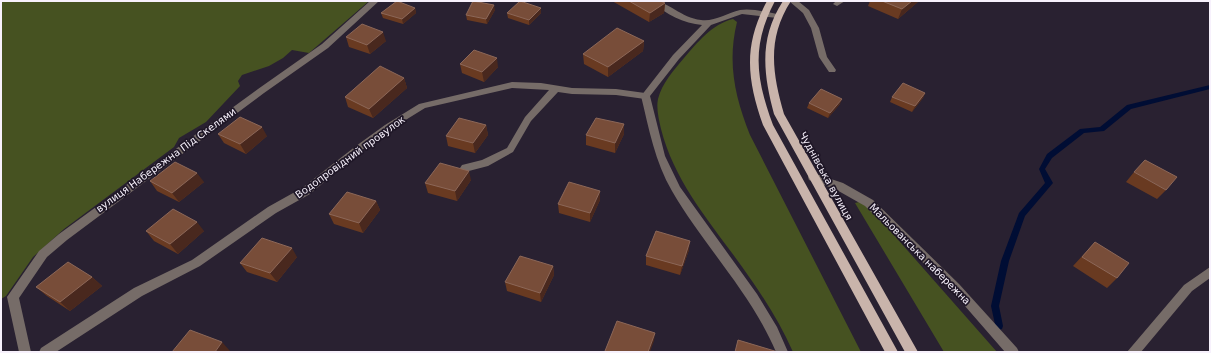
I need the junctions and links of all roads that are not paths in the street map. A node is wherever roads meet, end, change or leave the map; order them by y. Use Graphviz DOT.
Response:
graph roads {
  1 [pos="375,1"];
  2 [pos="657,1"];
  3 [pos="771,1"];
  4 [pos="787,1"];
  5 [pos="793,1"];
  6 [pos="764,14"];
  7 [pos="776,16"];
  8 [pos="708,23"];
  9 [pos="832,70"];
  10 [pos="556,88"];
  11 [pos="645,96"];
  12 [pos="465,168"];
  13 [pos="813,177"];
  14 [pos="1210,272"];
  15 [pos="25,352"];
  16 [pos="45,352"];
  17 [pos="782,352"];
  18 [pos="892,352"];
  19 [pos="912,352"];
  20 [pos="1013,352"];
  21 [pos="1133,352"];
  1 -- 15 [label="street, вулиця Набережна Під Скелями"];
  2 -- 8 [label="street"];
  3 -- 6 [label="main road"];
  4 -- 7 [label="main road, Чуднівська вулиця"];
  5 -- 9 [label="street"];
  6 -- 7 [label="street"];
  6 -- 8 [label="street"];
  6 -- 18 [label="main road"];
  7 -- 13 [label="main road, Чуднівська вулиця"];
  8 -- 11 [label="street"];
  10 -- 11 [label="street, Водопровідний провулок"];
  10 -- 12 [label="street"];
  10 -- 16 [label="street, Водопровідний провулок"];
  11 -- 17 [label="street"];
  13 -- 19 [label="main road, Чуднівська вулиця"];
  13 -- 20 [label="street, Мальованська набережна"];
  14 -- 21 [label="street"];
}
